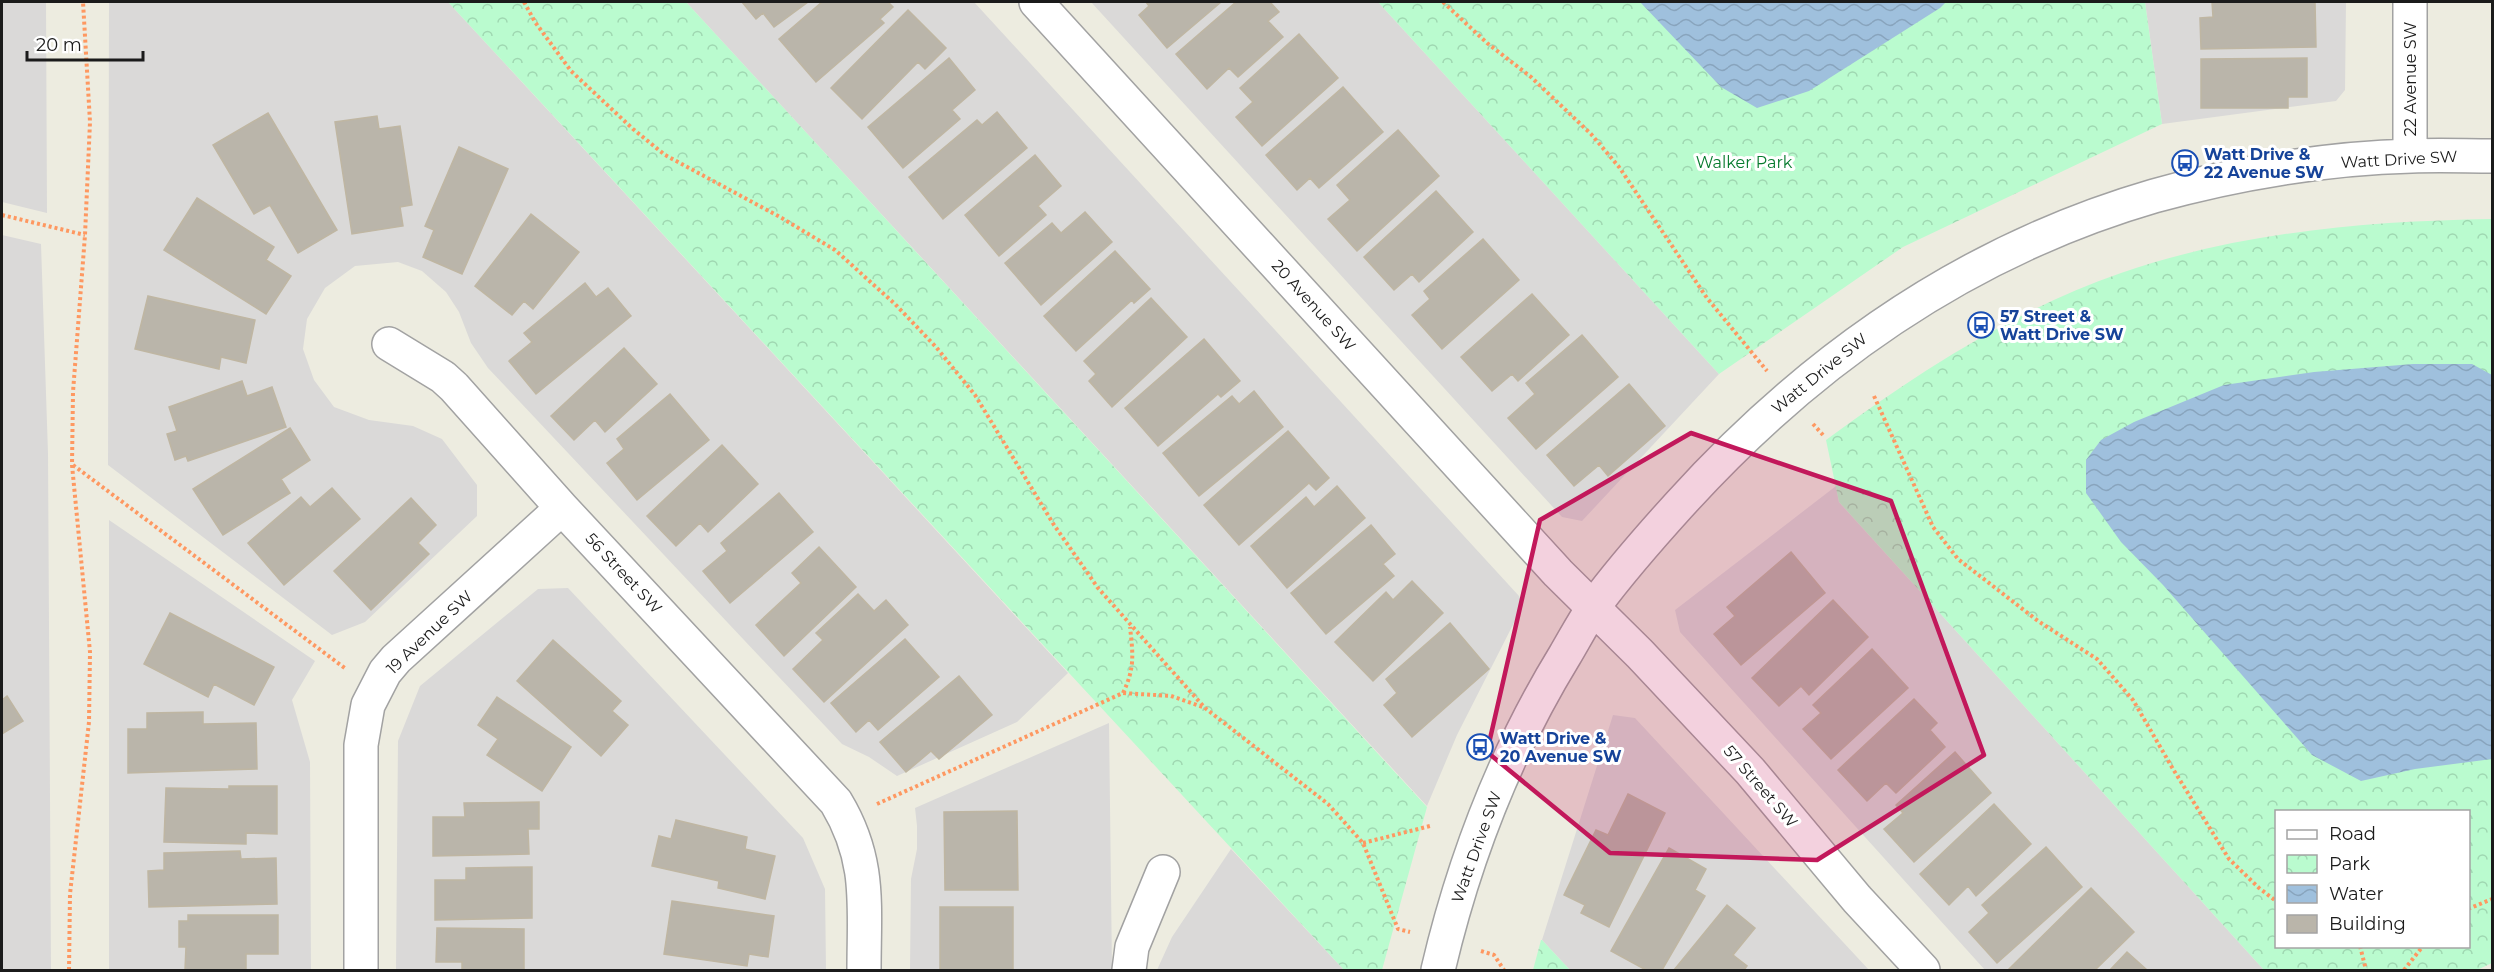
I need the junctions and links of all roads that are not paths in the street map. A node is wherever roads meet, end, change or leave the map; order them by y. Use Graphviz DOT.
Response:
graph roads {
  1 [pos="1036,2"];
  2 [pos="2410,2"];
  3 [pos="2410,156"];
  4 [pos="2493,156"];
  5 [pos="389,344"];
  6 [pos="562,508"];
  7 [pos="1594,607"];
  8 [pos="1163,872"];
  9 [pos="361,970"];
  10 [pos="864,970"];
  11 [pos="1129,970"];
  12 [pos="1438,970"];
  13 [pos="1923,970"];
  1 -- 7 [label="street, 20 Avenue SW"];
  2 -- 3 [label="street, 22 Avenue SW"];
  3 -- 4 [label="street, Watt Drive SW"];
  3 -- 7 [label="street, Watt Drive SW"];
  5 -- 6 [label="street, 56 Street SW"];
  6 -- 9 [label="street, 19 Avenue SW"];
  6 -- 10 [label="street, 56 Street SW"];
  7 -- 12 [label="street, Watt Drive SW"];
  7 -- 13 [label="street, 57 Street SW"];
  8 -- 11 [label="street"];
}
